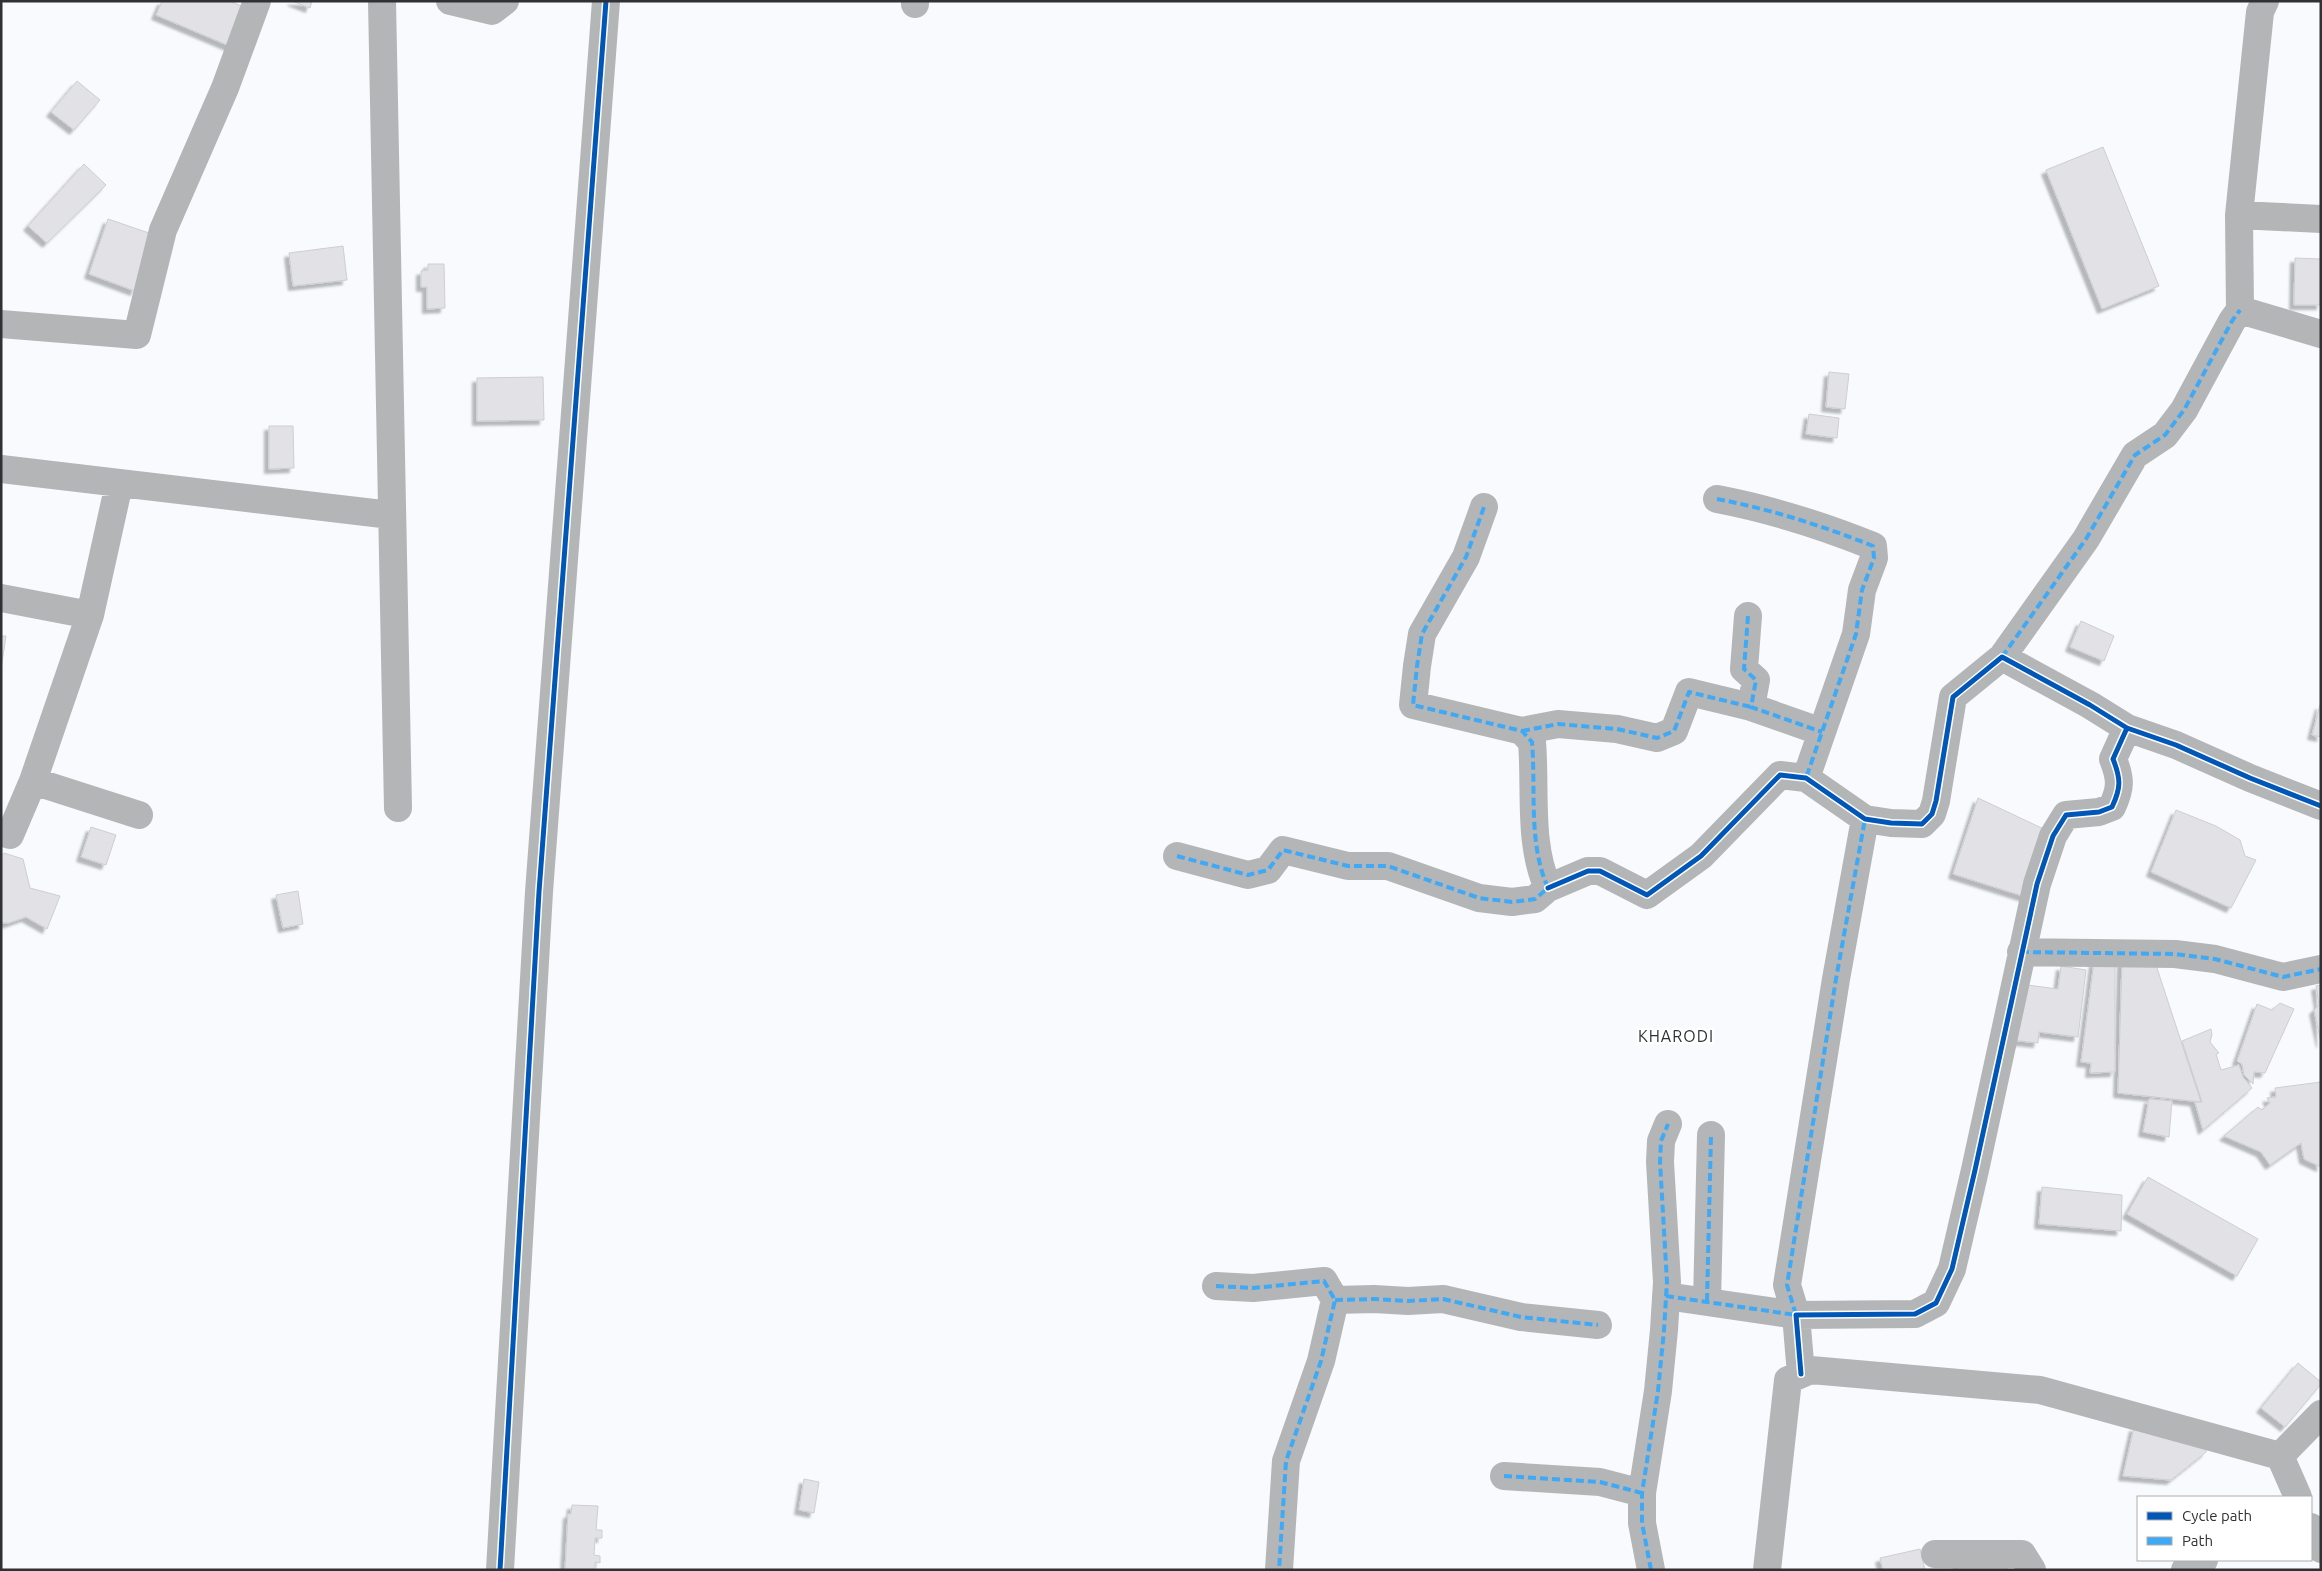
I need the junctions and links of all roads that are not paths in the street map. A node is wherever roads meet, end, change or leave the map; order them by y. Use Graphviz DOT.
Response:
graph roads {
  1 [pos="257,1"];
  2 [pos="382,1"];
  3 [pos="450,1"];
  4 [pos="505,1"];
  5 [pos="606,1"];
  6 [pos="2265,1"];
  7 [pos="2239,215"];
  8 [pos="2321,219"];
  9 [pos="2240,310"];
  10 [pos="1,324"];
  11 [pos="2321,334"];
  12 [pos="1,469"];
  13 [pos="120,484"];
  14 [pos="1717,499"];
  15 [pos="1484,507"];
  16 [pos="391,515"];
  17 [pos="1,598"];
  18 [pos="90,615"];
  19 [pos="1748,616"];
  20 [pos="2002,657"];
  21 [pos="1751,707"];
  22 [pos="2127,728"];
  23 [pos="1522,731"];
  24 [pos="1822,732"];
  25 [pos="1806,778"];
  26 [pos="33,782"];
  27 [pos="2321,806"];
  28 [pos="398,808"];
  29 [pos="139,815"];
  30 [pos="1865,819"];
  31 [pos="1,832"];
  32 [pos="1177,856"];
  33 [pos="1548,888"];
  34 [pos="2021,952"];
  35 [pos="2321,969"];
  36 [pos="1668,1124"];
  37 [pos="1711,1134"];
  38 [pos="1216,1286"];
  39 [pos="1666,1296"];
  40 [pos="1335,1300"];
  41 [pos="1707,1301"];
  42 [pos="1796,1315"];
  43 [pos="1598,1324"];
  44 [pos="1801,1374"];
  45 [pos="2321,1414"];
  46 [pos="2280,1456"];
  47 [pos="1504,1476"];
  48 [pos="1642,1493"];
  49 [pos="2298,1496"];
  50 [pos="2312,1529"];
  51 [pos="2321,1549"];
  52 [pos="1935,1554"];
  53 [pos="2202,1561"];
  54 [pos="500,1570"];
  55 [pos="1279,1570"];
  56 [pos="1651,1570"];
  57 [pos="1766,1570"];
  58 [pos="2032,1570"];
  59 [pos="2185,1570"];
  1 -- 10 [label="street"];
  2 -- 16 [label="street"];
  3 -- 4 [label="street"];
  5 -- 54 [label="street"];
  6 -- 7 [label="street"];
  7 -- 8 [label="street"];
  7 -- 9 [label="street"];
  9 -- 11 [label="street"];
  9 -- 20 [label="street"];
  12 -- 13 [label="street"];
  13 -- 16 [label="street"];
  13 -- 18 [label="street"];
  14 -- 24 [label="street"];
  15 -- 23 [label="street"];
  16 -- 28 [label="street"];
  17 -- 18 [label="street"];
  18 -- 26 [label="street"];
  19 -- 21 [label="street"];
  20 -- 22 [label="street"];
  20 -- 30 [label="street"];
  21 -- 23 [label="street"];
  21 -- 24 [label="street"];
  22 -- 27 [label="street"];
  22 -- 34 [label="street"];
  23 -- 33 [label="street"];
  24 -- 25 [label="street"];
  25 -- 30 [label="street"];
  25 -- 33 [label="street"];
  26 -- 29 [label="street"];
  26 -- 31 [label="street"];
  30 -- 42 [label="street"];
  32 -- 33 [label="street"];
  34 -- 35 [label="street"];
  34 -- 42 [label="street"];
  36 -- 39 [label="street"];
  37 -- 41 [label="street"];
  38 -- 40 [label="street"];
  39 -- 41 [label="street"];
  39 -- 48 [label="street"];
  40 -- 43 [label="street"];
  40 -- 55 [label="street"];
  41 -- 42 [label="street"];
  42 -- 44 [label="street"];
  44 -- 46 [label="street"];
  44 -- 57 [label="street"];
  45 -- 46 [label="street"];
  46 -- 49 [label="street"];
  47 -- 48 [label="street"];
  48 -- 56 [label="street"];
  50 -- 51 [label="street"];
  52 -- 58 [label="street"];
  53 -- 59 [label="street"];
}
